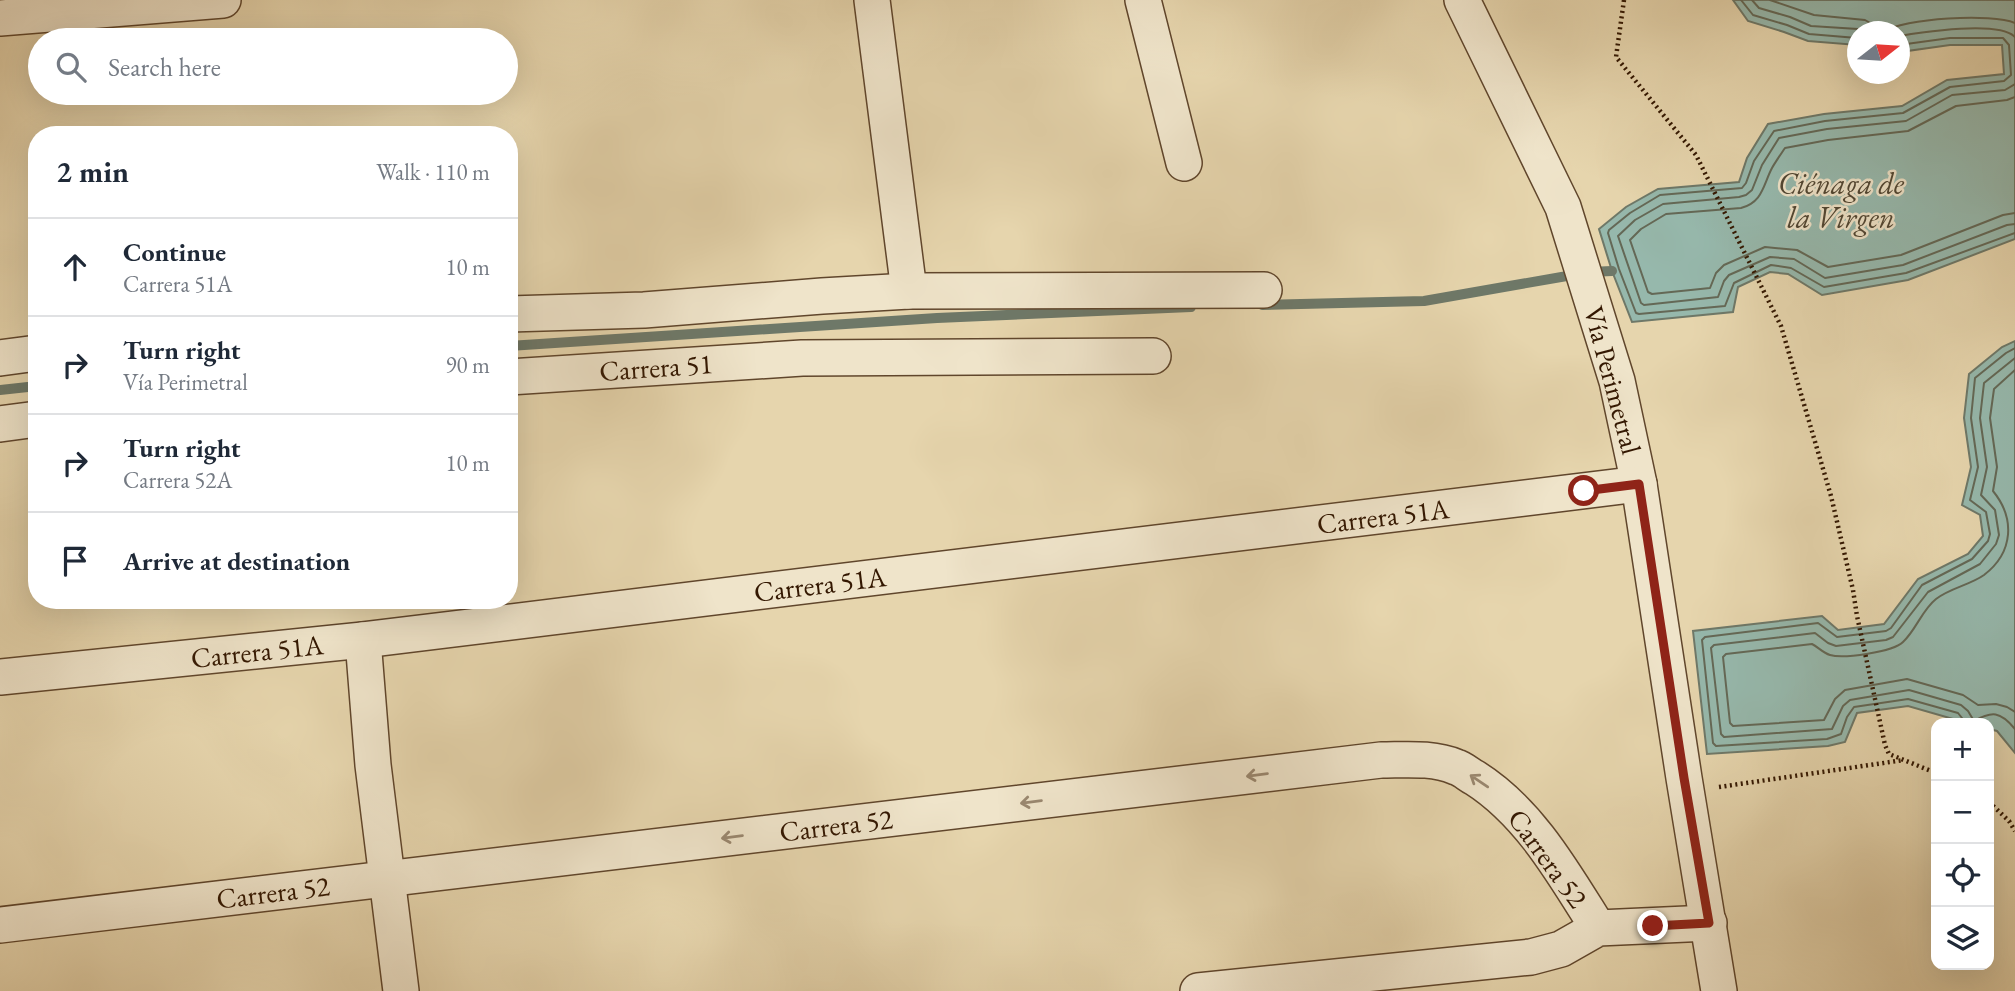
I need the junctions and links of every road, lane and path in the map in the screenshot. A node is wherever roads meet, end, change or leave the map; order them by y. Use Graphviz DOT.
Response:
graph roads {
  1 [pos="223,0"];
  2 [pos="872,0"];
  3 [pos="1143,0"];
  4 [pos="1462,0"];
  5 [pos="1624,0"];
  6 [pos="0,18"];
  7 [pos="1184,163"];
  8 [pos="1264,290"];
  9 [pos="909,291"];
  10 [pos="518,314"];
  11 [pos="28,354"];
  12 [pos="1153,356"];
  13 [pos="0,358"];
  14 [pos="518,376"];
  15 [pos="28,420"];
  16 [pos="0,424"];
  17 [pos="1639,484"];
  18 [pos="363,640"];
  19 [pos="0,677"];
  20 [pos="1907,760"];
  21 [pos="1931,771"];
  22 [pos="1685,785"];
  23 [pos="1994,807"];
  24 [pos="2015,831"];
  25 [pos="386,879"];
  26 [pos="1709,923"];
  27 [pos="0,925"];
  28 [pos="1598,928"];
  29 [pos="401,991"];
  30 [pos="1198,991"];
  31 [pos="1719,991"];
  1 -- 6 [label="street"];
  2 -- 9 [label="street"];
  3 -- 7 [label="street"];
  4 -- 17 [label="street, Vía Perimetral"];
  5 -- 20 [label="path"];
  8 -- 9 [label="street"];
  9 -- 10 [label="street"];
  11 -- 13 [label="street"];
  12 -- 14 [label="street, Carrera 51"];
  15 -- 16 [label="street"];
  17 -- 18 [label="street, Carrera 51A"];
  17 -- 22 [label="street, Vía Perimetral"];
  18 -- 19 [label="street, Carrera 51A"];
  18 -- 25 [label="street"];
  20 -- 21 [label="path"];
  20 -- 22 [label="path"];
  22 -- 26 [label="street, Vía Perimetral"];
  23 -- 24 [label="path"];
  25 -- 27 [label="street, Carrera 52"];
  28 -- 25 [label="street, Carrera 52, one-way"];
  25 -- 29 [label="street"];
  26 -- 28 [label="street"];
  26 -- 31 [label="street, Vía Perimetral"];
  28 -- 30 [label="street"];
}
